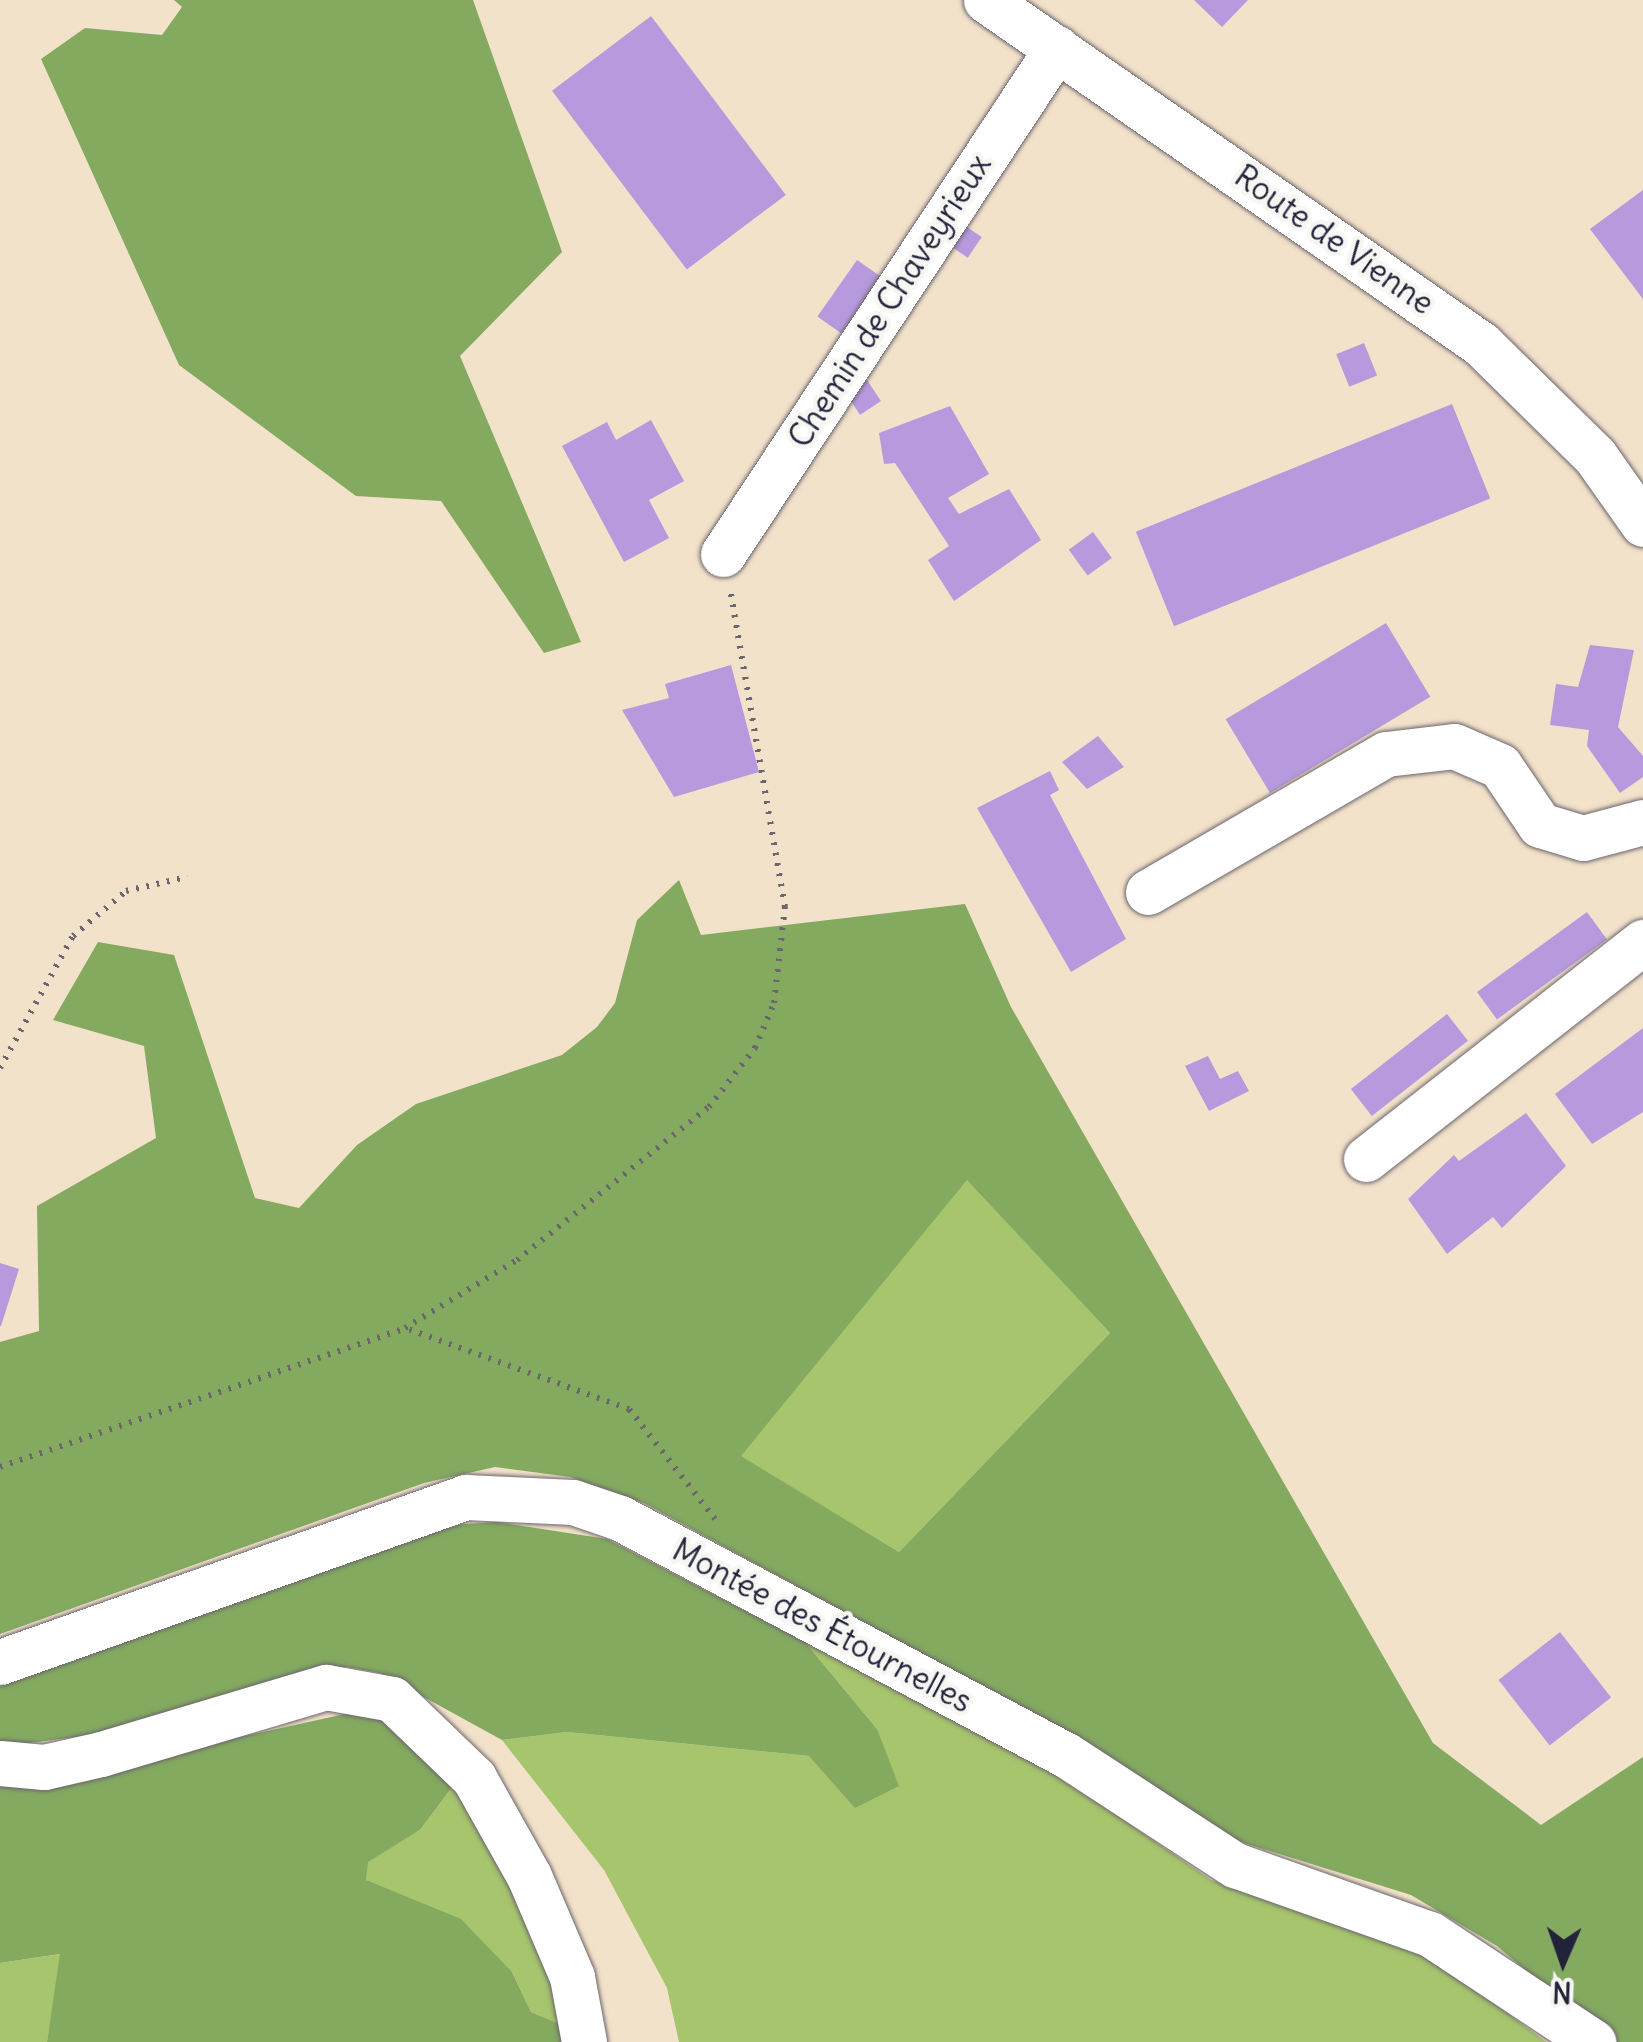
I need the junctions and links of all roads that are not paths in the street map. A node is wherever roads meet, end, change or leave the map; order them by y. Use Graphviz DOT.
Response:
graph roads {
  1 [pos="986,0"];
  2 [pos="1057,48"];
  3 [pos="1643,524"];
  4 [pos="723,554"];
  5 [pos="1643,822"];
  6 [pos="1148,892"];
  7 [pos="1643,942"];
  8 [pos="1366,1159"];
  9 [pos="0,1662"];
  10 [pos="0,1763"];
  11 [pos="584,2042"];
  12 [pos="1594,2042"];
  1 -- 2 [label="street, Route de Vienne"];
  2 -- 3 [label="street, Route de Vienne"];
  2 -- 4 [label="street, Chemin de Chaveyrieux"];
  5 -- 6 [label="street"];
  7 -- 8 [label="street"];
  9 -- 12 [label="street, Montée des Étournelles"];
  10 -- 11 [label="street"];
}
